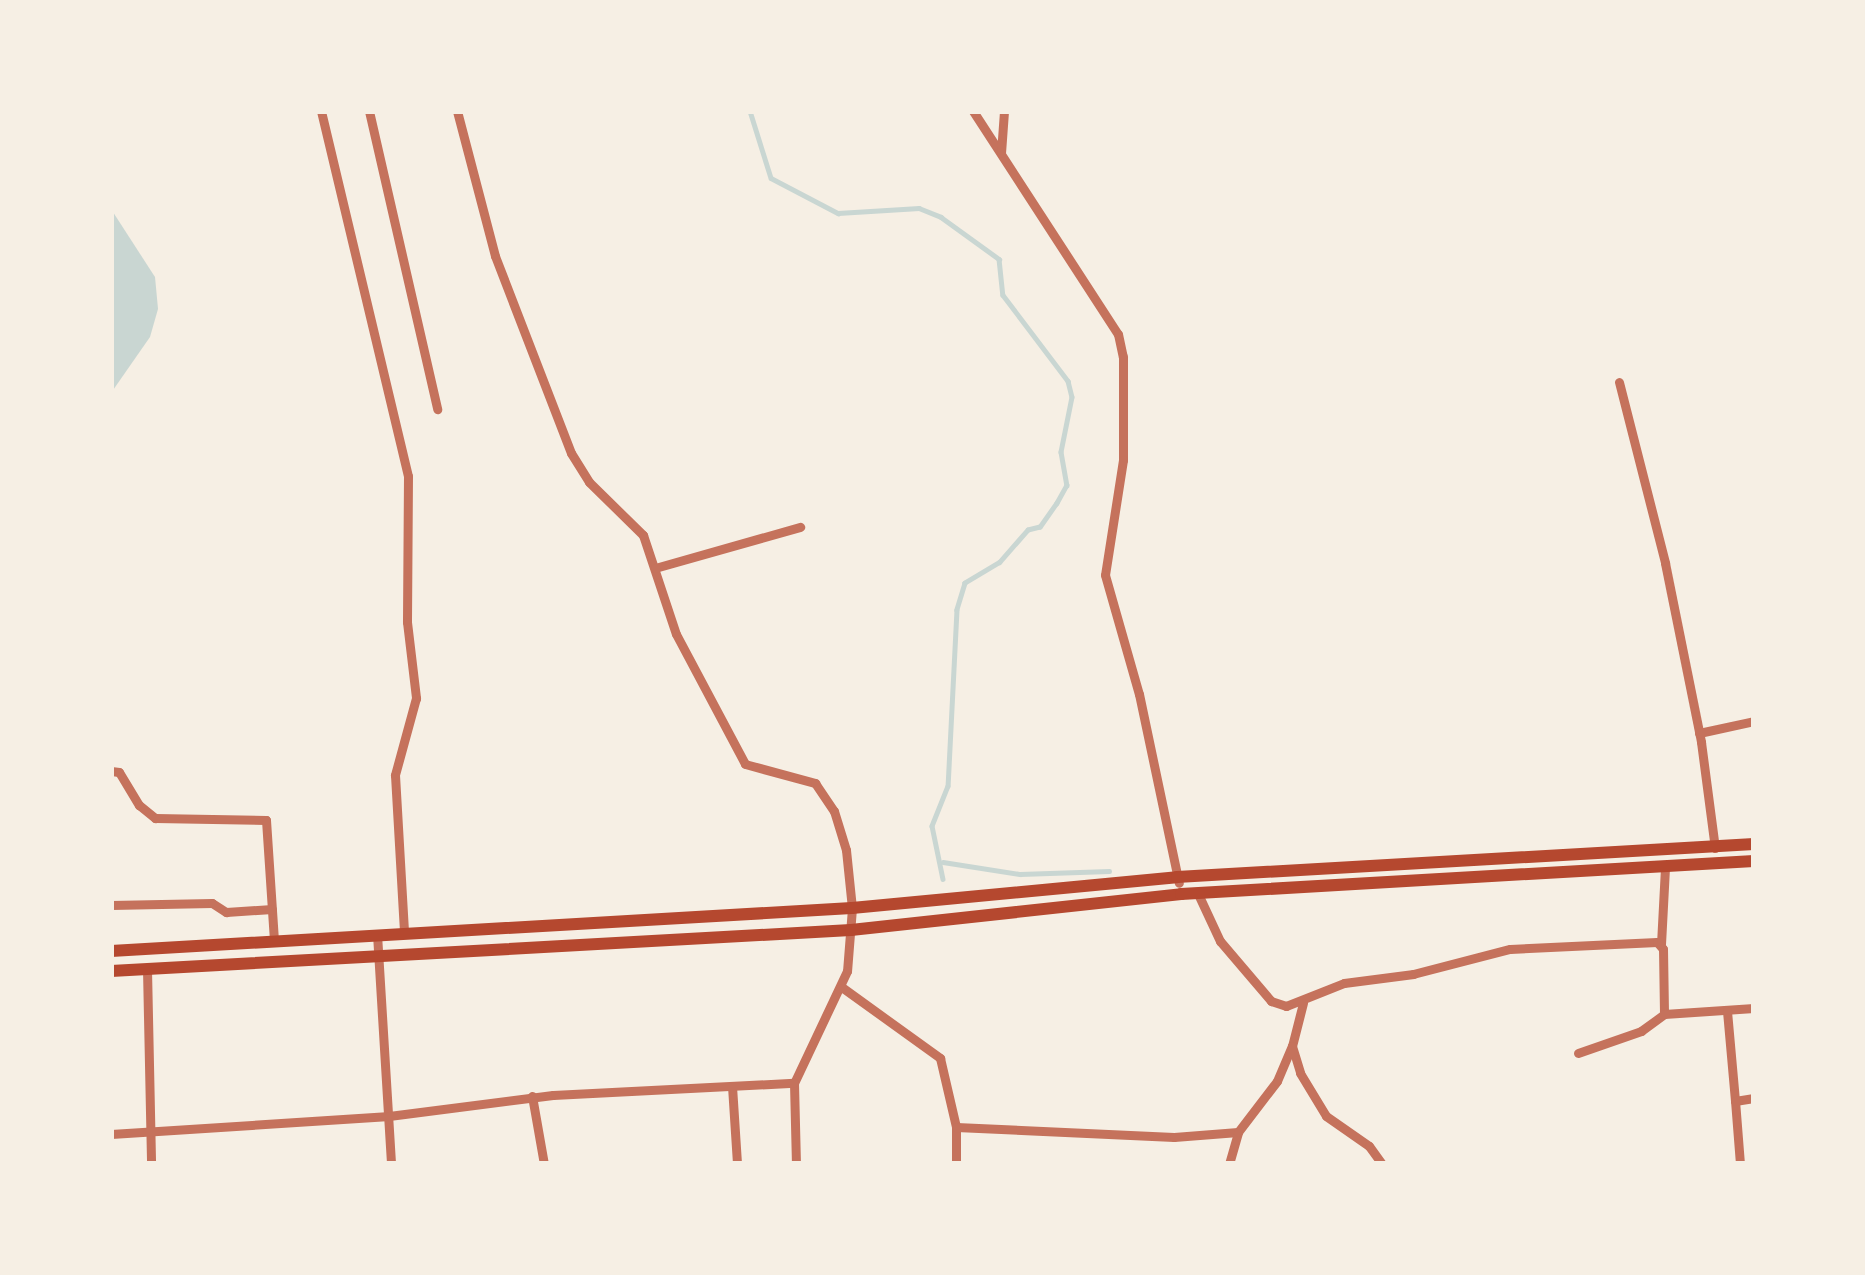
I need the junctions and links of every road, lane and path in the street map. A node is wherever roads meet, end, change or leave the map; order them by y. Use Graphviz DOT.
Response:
graph roads {
  1 [pos="321,111"];
  2 [pos="369,111"];
  3 [pos="457,111"];
  4 [pos="974,111"];
  5 [pos="1004,111"];
  6 [pos="1001,153"];
  7 [pos="1619,382"];
  8 [pos="437,409"];
  9 [pos="800,527"];
  10 [pos="655,568"];
  11 [pos="1754,721"];
  12 [pos="1699,733"];
  13 [pos="111,771"];
  14 [pos="1754,844"];
  15 [pos="1714,848"];
  16 [pos="1754,861"];
  17 [pos="1665,867"];
  18 [pos="1178,877"];
  19 [pos="1181,894"];
  20 [pos="1198,896"];
  21 [pos="111,905"];
  22 [pos="853,908"];
  23 [pos="272,909"];
  24 [pos="851,930"];
  25 [pos="404,932"];
  26 [pos="377,934"];
  27 [pos="274,940"];
  28 [pos="1661,944"];
  29 [pos="111,951"];
  30 [pos="379,957"];
  31 [pos="147,969"];
  32 [pos="111,971"];
  33 [pos="843,988"];
  34 [pos="1303,1003"];
  35 [pos="1754,1008"];
  36 [pos="1727,1011"];
  37 [pos="1664,1014"];
  38 [pos="1292,1046"];
  39 [pos="1578,1053"];
  40 [pos="794,1083"];
  41 [pos="732,1086"];
  42 [pos="532,1096"];
  43 [pos="1754,1098"];
  44 [pos="1735,1101"];
  45 [pos="389,1116"];
  46 [pos="956,1127"];
  47 [pos="150,1131"];
  48 [pos="1238,1132"];
  49 [pos="111,1134"];
  50 [pos="151,1164"];
  51 [pos="391,1164"];
  52 [pos="544,1164"];
  53 [pos="737,1164"];
  54 [pos="796,1164"];
  55 [pos="956,1164"];
  56 [pos="1228,1164"];
  57 [pos="1382,1164"];
  58 [pos="1740,1164"];
  1 -- 25 [label="street"];
  2 -- 8 [label="street"];
  3 -- 10 [label="street"];
  4 -- 6 [label="street"];
  5 -- 6 [label="street"];
  6 -- 18 [label="street"];
  7 -- 12 [label="street"];
  9 -- 10 [label="street"];
  10 -- 22 [label="street"];
  11 -- 12 [label="street"];
  12 -- 15 [label="street"];
  13 -- 23 [label="street"];
  14 -- 15 [label="main road"];
  15 -- 18 [label="main road"];
  16 -- 17 [label="main road"];
  17 -- 20 [label="main road"];
  17 -- 28 [label="street"];
  18 -- 19 [label="street"];
  18 -- 22 [label="main road"];
  19 -- 20 [label="main road"];
  19 -- 24 [label="main road"];
  20 -- 34 [label="street"];
  21 -- 23 [label="street"];
  22 -- 24 [label="street"];
  22 -- 25 [label="main road"];
  23 -- 27 [label="street"];
  24 -- 30 [label="main road"];
  24 -- 33 [label="street"];
  25 -- 26 [label="main road"];
  26 -- 27 [label="main road"];
  26 -- 30 [label="street"];
  27 -- 29 [label="main road"];
  28 -- 34 [label="street"];
  28 -- 37 [label="street"];
  30 -- 31 [label="main road"];
  30 -- 45 [label="street"];
  31 -- 32 [label="main road"];
  31 -- 47 [label="street"];
  33 -- 40 [label="street"];
  33 -- 46 [label="street"];
  34 -- 38 [label="street"];
  35 -- 36 [label="street"];
  36 -- 37 [label="street"];
  36 -- 44 [label="street"];
  37 -- 39 [label="street"];
  38 -- 48 [label="street"];
  38 -- 57 [label="street"];
  40 -- 41 [label="street"];
  40 -- 54 [label="street"];
  41 -- 42 [label="street"];
  41 -- 53 [label="street"];
  42 -- 45 [label="street"];
  42 -- 52 [label="street"];
  43 -- 44 [label="street"];
  44 -- 58 [label="street"];
  45 -- 47 [label="street"];
  45 -- 51 [label="street"];
  46 -- 48 [label="street"];
  46 -- 55 [label="street"];
  47 -- 49 [label="street"];
  47 -- 50 [label="street"];
  48 -- 56 [label="street"];
}
